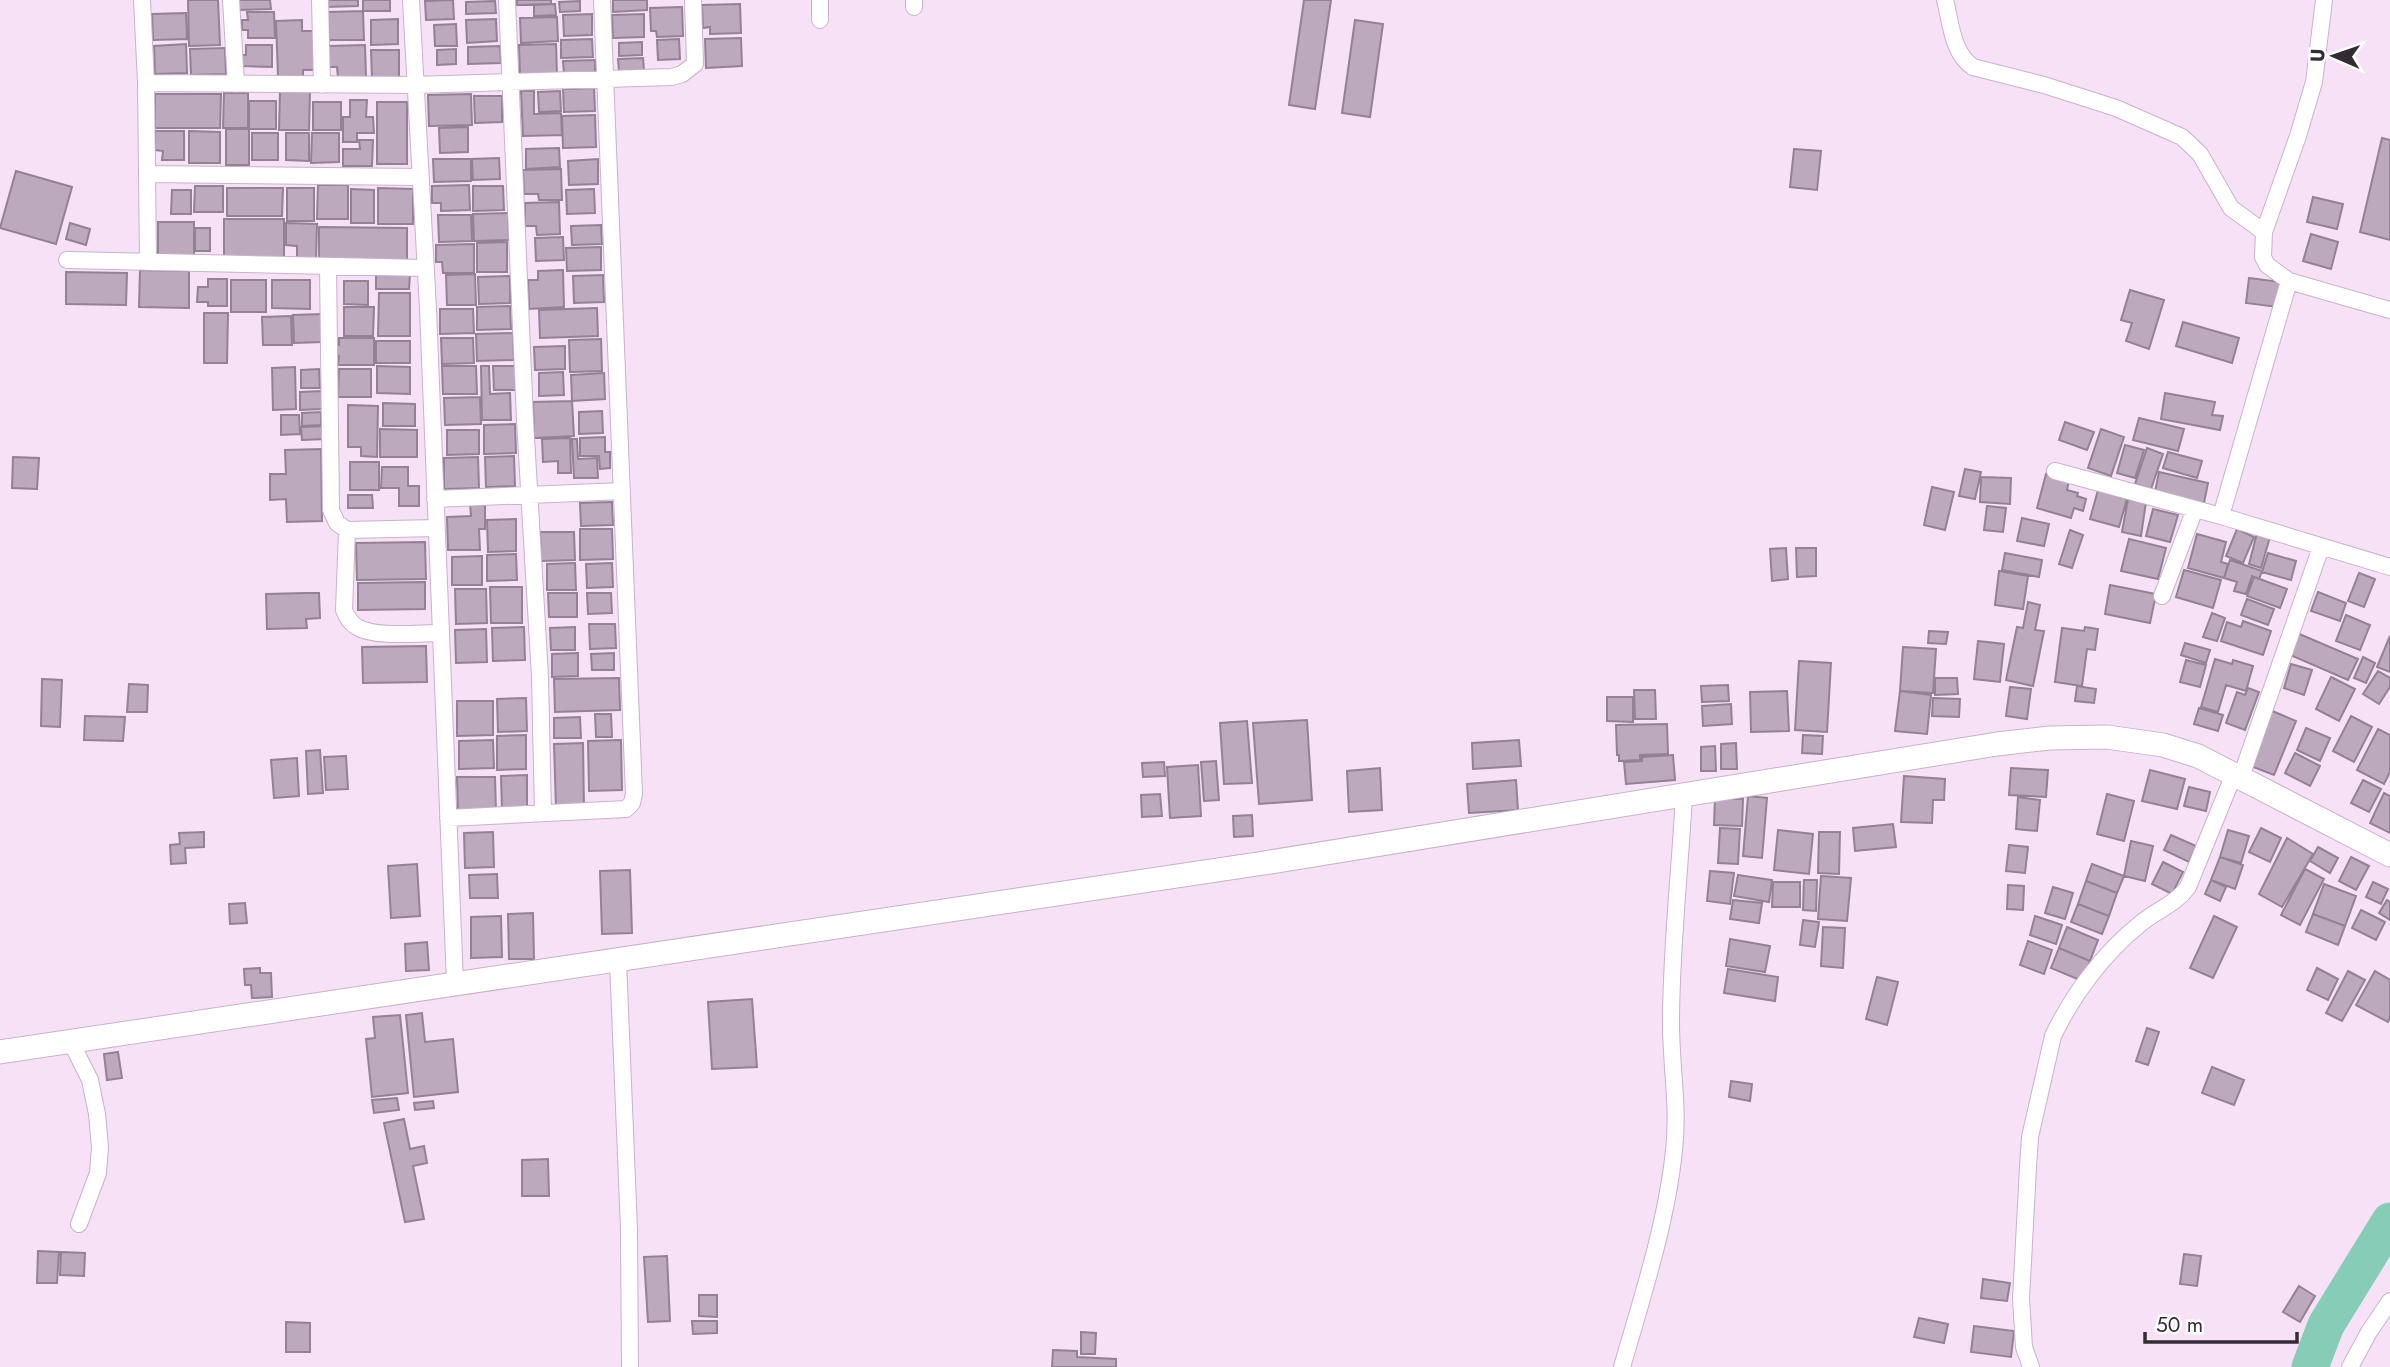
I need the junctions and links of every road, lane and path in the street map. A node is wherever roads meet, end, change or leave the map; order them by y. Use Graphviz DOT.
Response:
graph roads {
  1 [pos="142,0"];
  2 [pos="231,0"];
  3 [pos="320,0"];
  4 [pos="411,0"];
  5 [pos="507,0"];
  6 [pos="602,0"];
  7 [pos="693,0"];
  8 [pos="820,0"];
  9 [pos="1945,0"];
  10 [pos="2324,0"];
  11 [pos="820,20"];
  12 [pos="606,79"];
  13 [pos="146,83"];
  14 [pos="236,83"];
  15 [pos="511,83"];
  16 [pos="323,85"];
  17 [pos="415,85"];
  18 [pos="147,174"];
  19 [pos="421,177"];
  20 [pos="2264,232"];
  21 [pos="67,260"];
  22 [pos="148,262"];
  23 [pos="328,266"];
  24 [pos="425,268"];
  25 [pos="2289,281"];
  26 [pos="2390,310"];
  27 [pos="2055,471"];
  28 [pos="622,491"];
  29 [pos="530,496"];
  30 [pos="435,499"];
  31 [pos="2195,509"];
  32 [pos="2221,516"];
  33 [pos="436,528"];
  34 [pos="346,530"];
  35 [pos="2321,547"];
  36 [pos="2390,567"];
  37 [pos="2162,596"];
  38 [pos="440,633"];
  39 [pos="2238,776"];
  40 [pos="1684,795"];
  41 [pos="543,813"];
  42 [pos="448,818"];
  43 [pos="2390,855"];
  44 [pos="618,961"];
  45 [pos="455,984"];
  46 [pos="71,1042"];
  47 [pos="0,1052"];
  48 [pos="79,1224"];
  49 [pos="2390,1301"];
  50 [pos="630,1367"];
  51 [pos="1622,1367"];
  52 [pos="2031,1367"];
  53 [pos="2350,1367"];
  1 -- 13 [label="street"];
  2 -- 14 [label="street"];
  3 -- 16 [label="street"];
  4 -- 17 [label="street"];
  5 -- 15 [label="street"];
  6 -- 12 [label="street"];
  7 -- 12 [label="street"];
  8 -- 11 [label="street"];
  9 -- 20 [label="street"];
  10 -- 20 [label="street"];
  12 -- 15 [label="street"];
  12 -- 28 [label="street"];
  13 -- 14 [label="street"];
  13 -- 18 [label="street"];
  14 -- 16 [label="street"];
  15 -- 17 [label="street"];
  15 -- 29 [label="street"];
  16 -- 17 [label="street"];
  17 -- 19 [label="street"];
  18 -- 19 [label="street"];
  18 -- 22 [label="street"];
  19 -- 24 [label="street"];
  20 -- 25 [label="street"];
  21 -- 22 [label="street"];
  22 -- 23 [label="street"];
  23 -- 24 [label="street"];
  23 -- 34 [label="street"];
  24 -- 30 [label="street"];
  25 -- 26 [label="street"];
  25 -- 32 [label="street"];
  27 -- 31 [label="street"];
  28 -- 29 [label="street"];
  28 -- 41 [label="street"];
  29 -- 30 [label="street"];
  29 -- 41 [label="street"];
  30 -- 33 [label="street"];
  31 -- 32 [label="street"];
  31 -- 37 [label="street"];
  32 -- 35 [label="street"];
  33 -- 34 [label="street"];
  33 -- 38 [label="street"];
  34 -- 38 [label="street"];
  35 -- 36 [label="street"];
  35 -- 39 [label="street"];
  38 -- 42 [label="street"];
  39 -- 40 [label="main road"];
  39 -- 43 [label="main road"];
  39 -- 52 [label="street"];
  40 -- 44 [label="main road"];
  40 -- 51 [label="street"];
  41 -- 42 [label="street"];
  42 -- 45 [label="street"];
  44 -- 45 [label="main road"];
  44 -- 50 [label="street"];
  45 -- 46 [label="main road"];
  46 -- 47 [label="main road"];
  46 -- 48 [label="street"];
  49 -- 53 [label="street"];
}
